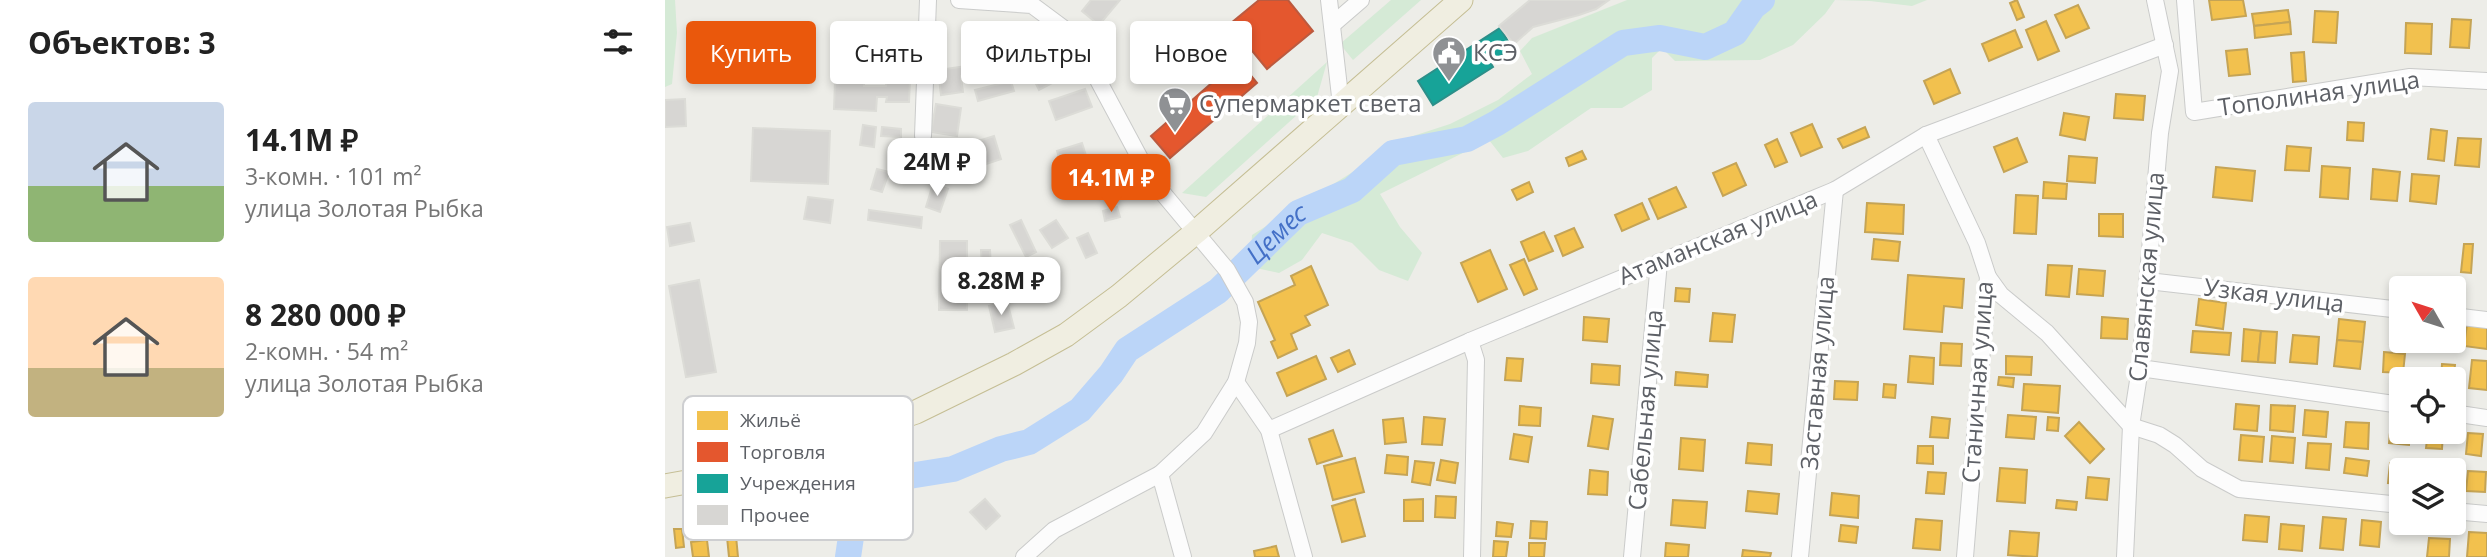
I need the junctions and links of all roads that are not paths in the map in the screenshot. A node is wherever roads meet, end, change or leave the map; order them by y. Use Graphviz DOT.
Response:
graph roads {
  1 [pos="928,0"];
  2 [pos="959,0"];
  3 [pos="1329,0"];
  4 [pos="1361,0"];
  5 [pos="1461,0"];
  6 [pos="2155,0"];
  7 [pos="2185,0"];
  8 [pos="1032,3"];
  9 [pos="1332,25"];
  10 [pos="2165,45"];
  11 [pos="2487,81"];
  12 [pos="1341,105"];
  13 [pos="1926,135"];
  14 [pos="923,136"];
  15 [pos="1835,190"];
  16 [pos="1196,232"];
  17 [pos="1659,262"];
  18 [pos="1988,277"];
  19 [pos="2147,281"];
  20 [pos="2389,309"];
  21 [pos="2466,318"];
  22 [pos="2487,320"];
  23 [pos="1470,341"];
  24 [pos="2140,368"];
  25 [pos="1236,382"];
  26 [pos="2389,403"];
  27 [pos="913,413"];
  28 [pos="2466,415"];
  29 [pos="2487,418"];
  30 [pos="2131,426"];
  31 [pos="1269,430"];
  32 [pos="1160,474"];
  33 [pos="683,483"];
  34 [pos="665,486"];
  35 [pos="2389,504"];
  36 [pos="2466,512"];
  37 [pos="2487,514"];
  38 [pos="1024,557"];
  39 [pos="1183,557"];
  40 [pos="1304,557"];
  41 [pos="1472,557"];
  42 [pos="1632,557"];
  43 [pos="1800,557"];
  44 [pos="1965,557"];
  45 [pos="2125,557"];
  1 -- 14 [label="street"];
  2 -- 8 [label="street"];
  3 -- 9 [label="street"];
  4 -- 9 [label="street"];
  5 -- 12 [label="highway"];
  6 -- 10 [label="street, Славянская улица"];
  7 -- 11 [label="street, Тополиная улица"];
  8 -- 16 [label="street"];
  9 -- 12 [label="street"];
  10 -- 13 [label="street, Атаманская улица"];
  10 -- 19 [label="street, Славянская улица"];
  12 -- 16 [label="highway"];
  13 -- 15 [label="street, Атаманская улица"];
  13 -- 18 [label="street, Станичная улица"];
  15 -- 17 [label="street, Атаманская улица"];
  15 -- 43 [label="street, Заставная улица"];
  16 -- 25 [label="street"];
  16 -- 27 [label="highway"];
  17 -- 23 [label="street, Атаманская улица"];
  17 -- 42 [label="street, Сабельная улица"];
  18 -- 30 [label="street"];
  18 -- 44 [label="street, Станичная улица"];
  19 -- 20 [label="street, Узкая улица"];
  19 -- 24 [label="street, Славянская улица"];
  21 -- 22 [label="street"];
  23 -- 31 [label="street, Атаманская улица"];
  23 -- 41 [label="street"];
  24 -- 26 [label="street"];
  24 -- 30 [label="street, Славянская улица"];
  25 -- 31 [label="street"];
  25 -- 32 [label="street"];
  28 -- 29 [label="street"];
  30 -- 35 [label="street"];
  30 -- 45 [label="street, Славянская улица"];
  31 -- 40 [label="street"];
  32 -- 38 [label="street"];
  32 -- 39 [label="street"];
  33 -- 34 [label="highway"];
  36 -- 37 [label="street"];
}
